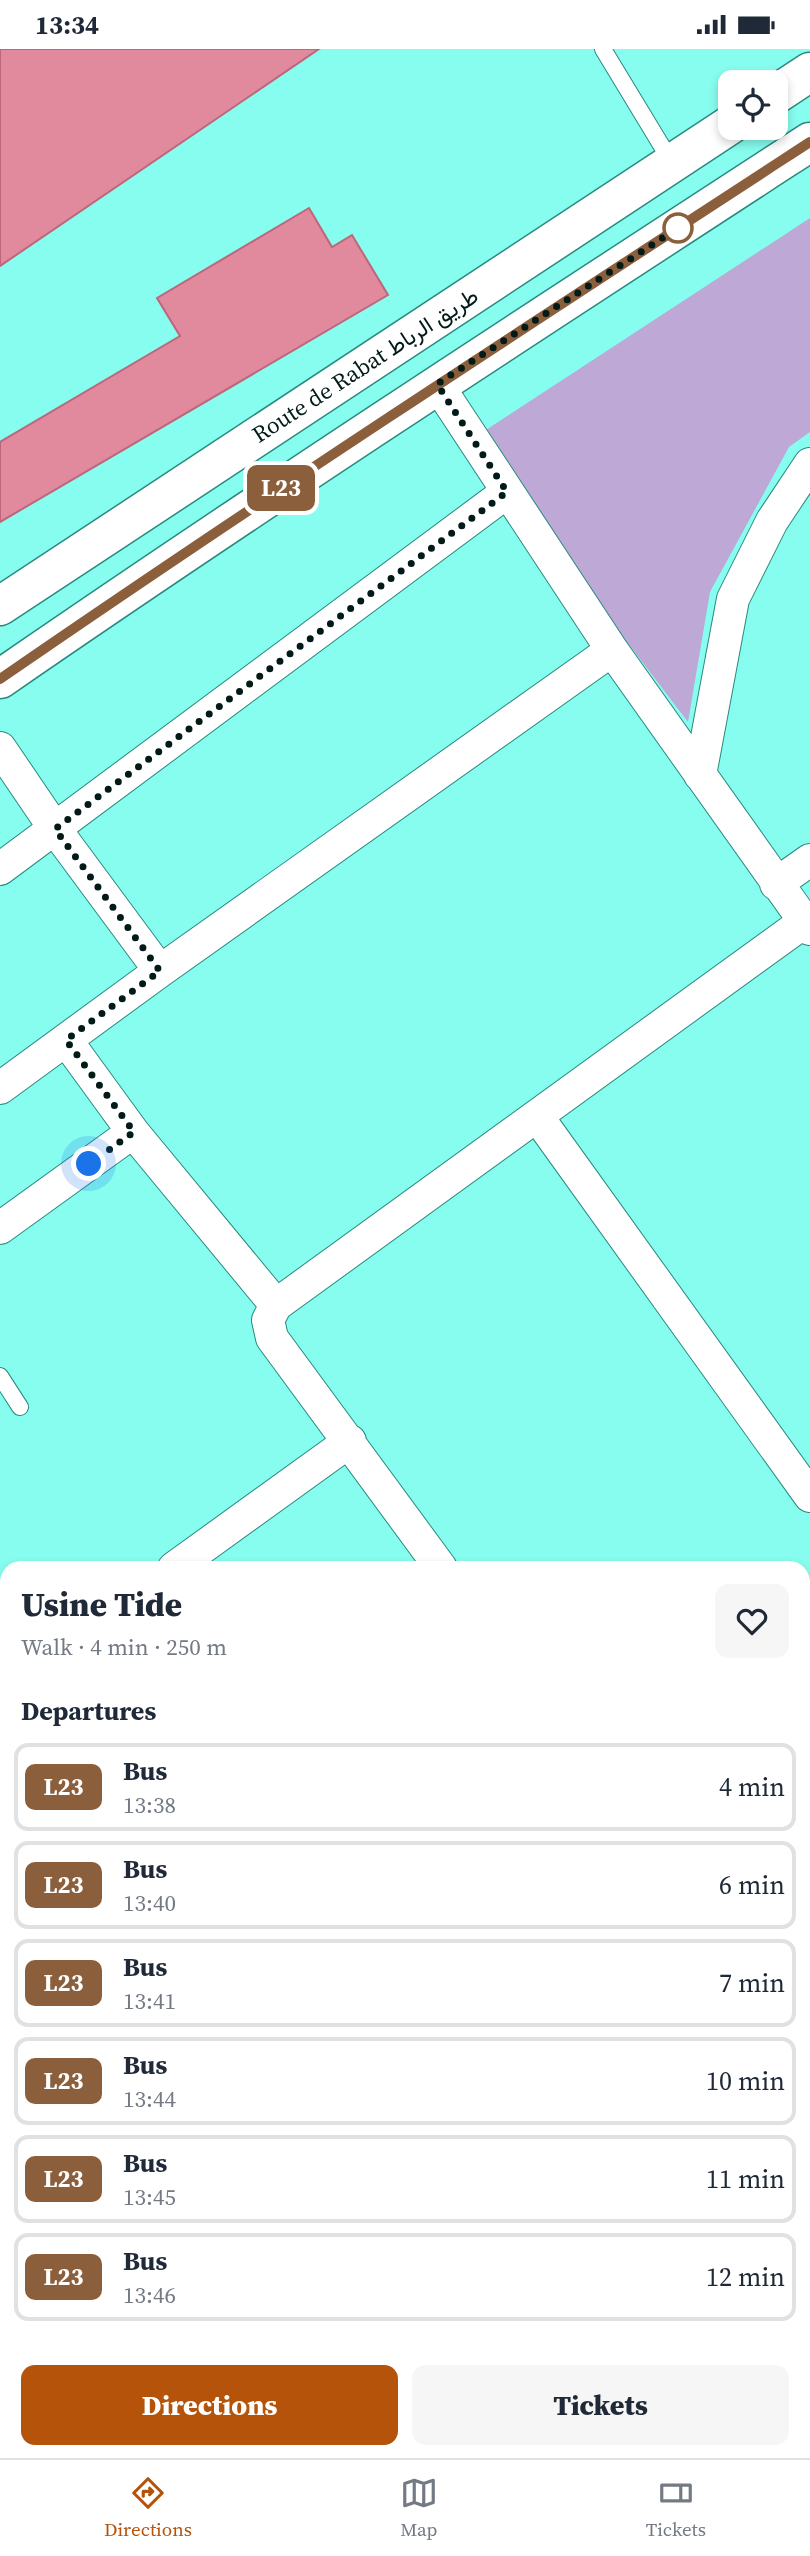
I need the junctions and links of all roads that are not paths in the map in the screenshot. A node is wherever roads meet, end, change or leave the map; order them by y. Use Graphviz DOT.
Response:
graph roads {
  1 [pos="603,49"];
  2 [pos="810,72"];
  3 [pos="788,86"];
  4 [pos="718,133"];
  5 [pos="810,142"];
  6 [pos="672,163"];
  7 [pos="437,384"];
  8 [pos="810,464"];
  9 [pos="507,492"];
  10 [pos="0,606"];
  11 [pos="612,650"];
  12 [pos="0,679"];
  13 [pos="0,748"];
  14 [pos="700,775"];
  15 [pos="55,829"];
  16 [pos="810,860"];
  17 [pos="0,869"];
  18 [pos="776,884"];
  19 [pos="807,925"];
  20 [pos="160,971"];
  21 [pos="66,1040"];
  22 [pos="0,1089"];
  23 [pos="537,1116"];
  24 [pos="134,1132"];
  25 [pos="0,1228"];
  26 [pos="276,1305"];
  27 [pos="0,1376"];
  28 [pos="20,1407"];
  29 [pos="350,1441"];
  30 [pos="810,1496"];
  31 [pos="184,1561"];
  32 [pos="436,1561"];
  1 -- 6 [label="lane"];
  2 -- 3 [label="main road"];
  4 -- 6 [label="main road, Route de Rabat طريق الرباط"];
  5 -- 7 [label="main road"];
  6 -- 10 [label="main road, Route de Rabat طريق الرباط"];
  7 -- 9 [label="street"];
  7 -- 12 [label="main road"];
  8 -- 14 [label="street"];
  9 -- 11 [label="street"];
  9 -- 15 [label="street"];
  11 -- 14 [label="street"];
  11 -- 20 [label="street"];
  13 -- 15 [label="street"];
  14 -- 18 [label="street"];
  15 -- 17 [label="street"];
  15 -- 20 [label="street"];
  16 -- 18 [label="street"];
  18 -- 19 [label="street"];
  19 -- 23 [label="street"];
  20 -- 21 [label="street"];
  21 -- 22 [label="street"];
  21 -- 24 [label="street"];
  23 -- 26 [label="street"];
  23 -- 30 [label="street"];
  24 -- 25 [label="street"];
  24 -- 26 [label="street"];
  26 -- 29 [label="street"];
  27 -- 28 [label="lane"];
  29 -- 31 [label="street"];
  29 -- 32 [label="street"];
}
